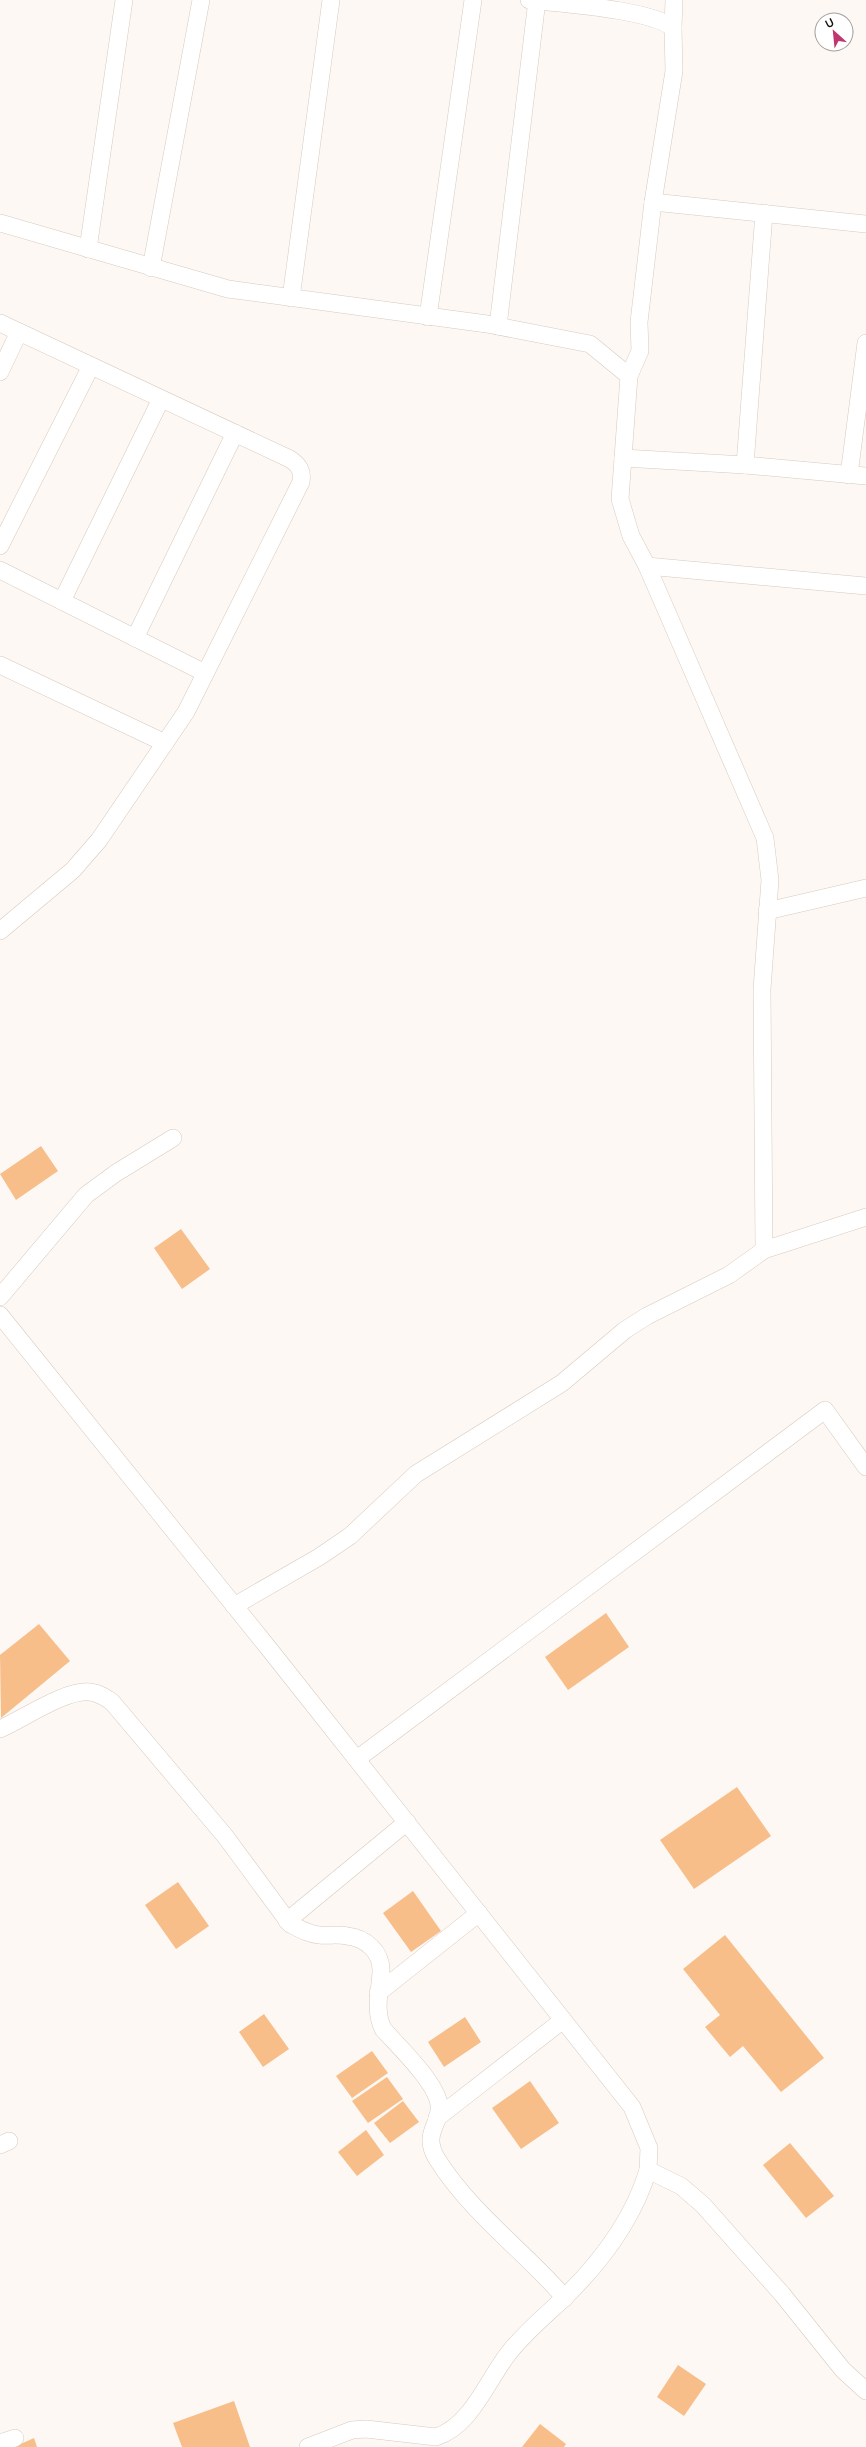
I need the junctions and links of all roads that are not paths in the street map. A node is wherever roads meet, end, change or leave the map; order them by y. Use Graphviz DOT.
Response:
graph roads {
  1 [pos="124,0"];
  2 [pos="201,0"];
  3 [pos="331,0"];
  4 [pos="474,0"];
  5 [pos="534,0"];
  6 [pos="674,0"];
  7 [pos="673,28"];
  8 [pos="653,202"];
  9 [pos="764,213"];
  10 [pos="0,223"];
  11 [pos="866,224"];
  12 [pos="88,249"];
  13 [pos="151,268"];
  14 [pos="291,298"];
  15 [pos="428,317"];
  16 [pos="0,323"];
  17 [pos="498,326"];
  18 [pos="19,332"];
  19 [pos="866,343"];
  20 [pos="91,366"];
  21 [pos="0,372"];
  22 [pos="629,376"];
  23 [pos="161,399"];
  24 [pos="235,433"];
  25 [pos="622,458"];
  26 [pos="745,465"];
  27 [pos="849,475"];
  28 [pos="866,476"];
  29 [pos="0,546"];
  30 [pos="647,566"];
  31 [pos="0,570"];
  32 [pos="866,586"];
  33 [pos="62,601"];
  34 [pos="135,638"];
  35 [pos="0,665"];
  36 [pos="205,673"];
  37 [pos="164,743"];
  38 [pos="866,888"];
  39 [pos="768,911"];
  40 [pos="0,931"];
  41 [pos="173,1138"];
  42 [pos="866,1217"];
  43 [pos="764,1250"];
  44 [pos="0,1297"];
  45 [pos="0,1317"];
  46 [pos="866,1467"];
  47 [pos="234,1606"];
  48 [pos="0,1729"];
  49 [pos="357,1759"];
  50 [pos="407,1822"];
  51 [pos="479,1913"];
  52 [pos="287,1921"];
  53 [pos="378,1993"];
  54 [pos="563,2020"];
  55 [pos="436,2118"];
  56 [pos="648,2170"];
  57 [pos="565,2298"];
  58 [pos="866,2391"];
  59 [pos="308,2447"];
  1 -- 12 [label="street"];
  2 -- 13 [label="street"];
  3 -- 14 [label="street"];
  4 -- 15 [label="street"];
  5 -- 7 [label="street"];
  5 -- 17 [label="street"];
  6 -- 7 [label="street"];
  7 -- 8 [label="street"];
  8 -- 9 [label="street"];
  8 -- 22 [label="street"];
  9 -- 11 [label="street"];
  9 -- 26 [label="street"];
  10 -- 12 [label="street"];
  12 -- 13 [label="street"];
  13 -- 14 [label="street"];
  14 -- 15 [label="street"];
  15 -- 17 [label="street"];
  16 -- 18 [label="street"];
  17 -- 22 [label="street"];
  18 -- 20 [label="street"];
  18 -- 21 [label="street"];
  19 -- 27 [label="street"];
  20 -- 23 [label="street"];
  20 -- 29 [label="street"];
  22 -- 25 [label="street"];
  23 -- 24 [label="street"];
  23 -- 33 [label="street"];
  24 -- 34 [label="street"];
  24 -- 36 [label="street"];
  25 -- 26 [label="street"];
  25 -- 30 [label="street"];
  26 -- 27 [label="street"];
  27 -- 28 [label="street"];
  30 -- 32 [label="street"];
  30 -- 39 [label="street"];
  31 -- 33 [label="street"];
  33 -- 34 [label="street"];
  34 -- 36 [label="street"];
  35 -- 37 [label="street"];
  36 -- 37 [label="street"];
  37 -- 40 [label="street"];
  38 -- 39 [label="street"];
  39 -- 43 [label="street"];
  41 -- 44 [label="street"];
  42 -- 43 [label="street"];
  43 -- 47 [label="street"];
  45 -- 47 [label="street"];
  46 -- 49 [label="street"];
  47 -- 49 [label="street"];
  48 -- 52 [label="street"];
  49 -- 50 [label="street"];
  50 -- 51 [label="street"];
  50 -- 52 [label="street"];
  51 -- 53 [label="street"];
  51 -- 54 [label="street"];
  52 -- 53 [label="street"];
  53 -- 55 [label="street"];
  54 -- 55 [label="street"];
  54 -- 56 [label="street"];
  55 -- 57 [label="street"];
  56 -- 57 [label="street"];
  56 -- 58 [label="street"];
  57 -- 59 [label="street"];
}
